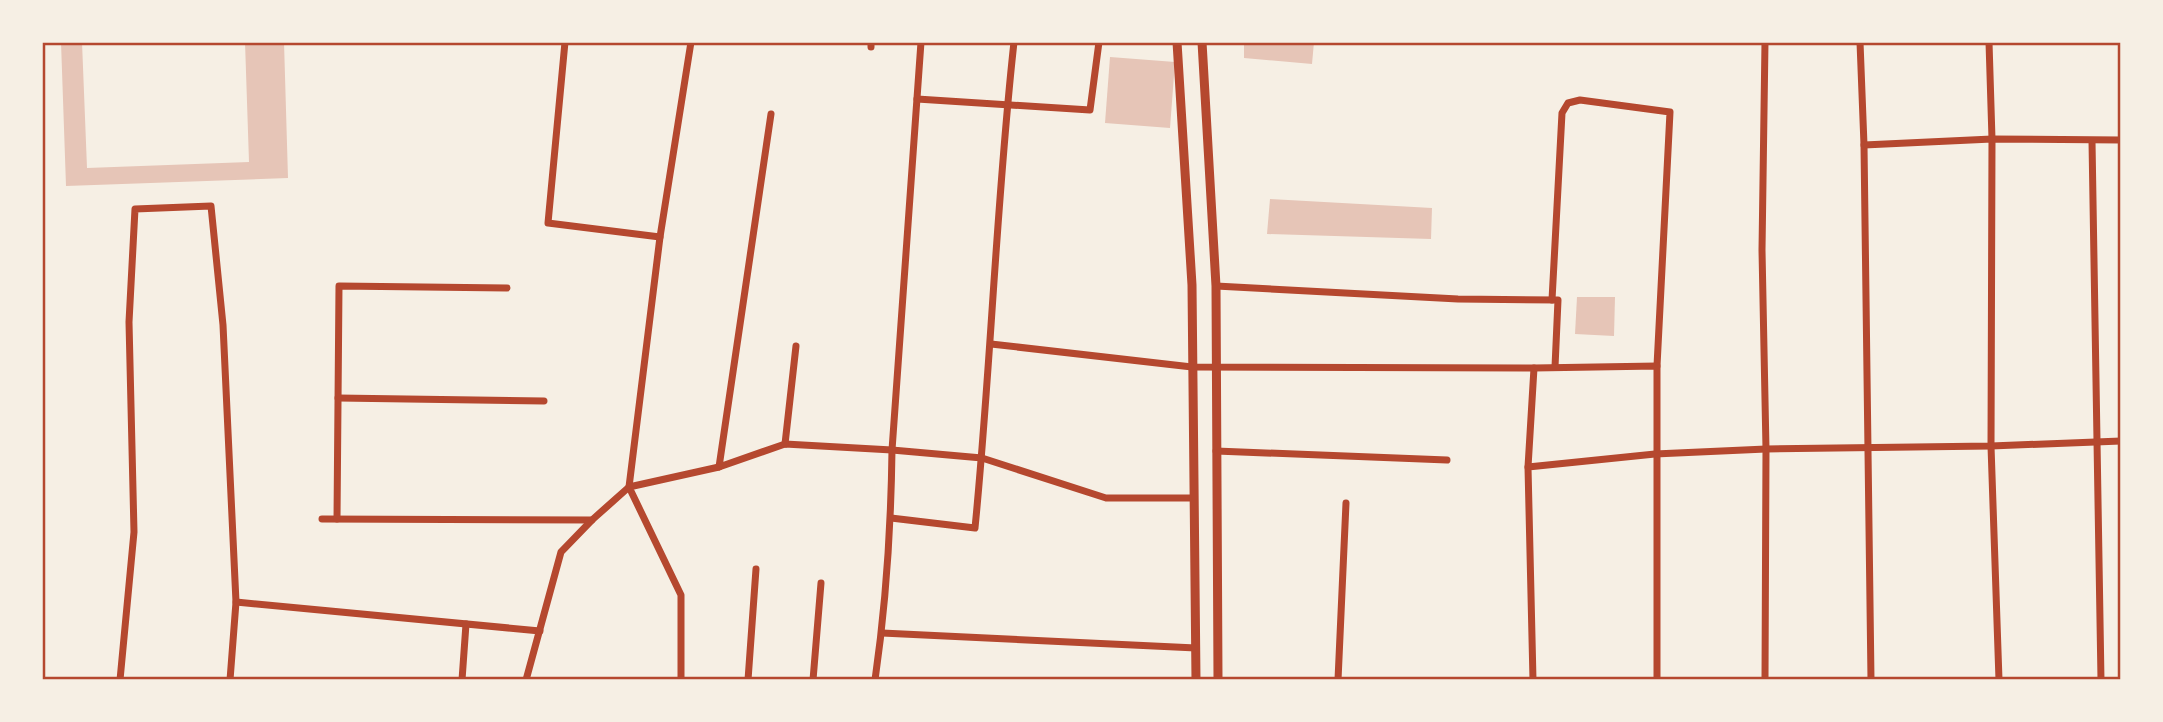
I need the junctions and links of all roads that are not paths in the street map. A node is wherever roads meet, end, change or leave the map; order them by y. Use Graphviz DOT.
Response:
graph roads {
  1 [pos="565,42"];
  2 [pos="690,42"];
  3 [pos="920,42"];
  4 [pos="1014,42"];
  5 [pos="1099,42"];
  6 [pos="1177,42"];
  7 [pos="1202,42"];
  8 [pos="1765,42"];
  9 [pos="1860,42"];
  10 [pos="1989,42"];
  11 [pos="916,99"];
  12 [pos="1007,105"];
  13 [pos="771,114"];
  14 [pos="1992,139"];
  15 [pos="2121,140"];
  16 [pos="2092,141"];
  17 [pos="1864,145"];
  18 [pos="660,237"];
  19 [pos="1216,286"];
  20 [pos="507,288"];
  21 [pos="1552,300"];
  22 [pos="991,344"];
  23 [pos="796,346"];
  24 [pos="1657,366"];
  25 [pos="1192,367"];
  26 [pos="1216,367"];
  27 [pos="1555,367"];
  28 [pos="1534,368"];
  29 [pos="338,398"];
  30 [pos="544,401"];
  31 [pos="2121,441"];
  32 [pos="2098,442"];
  33 [pos="785,444"];
  34 [pos="1991,446"];
  35 [pos="1868,447"];
  36 [pos="1766,449"];
  37 [pos="892,450"];
  38 [pos="1216,452"];
  39 [pos="1655,454"];
  40 [pos="982,458"];
  41 [pos="1447,460"];
  42 [pos="719,467"];
  43 [pos="1528,467"];
  44 [pos="629,487"];
  45 [pos="1194,498"];
  46 [pos="1346,503"];
  47 [pos="891,518"];
  48 [pos="322,519"];
  49 [pos="337,519"];
  50 [pos="592,520"];
  51 [pos="756,569"];
  52 [pos="821,583"];
  53 [pos="236,602"];
  54 [pos="466,624"];
  55 [pos="540,632"];
  56 [pos="882,633"];
  57 [pos="1196,648"];
  58 [pos="120,680"];
  59 [pos="230,680"];
  60 [pos="462,680"];
  61 [pos="526,680"];
  62 [pos="681,680"];
  63 [pos="748,680"];
  64 [pos="813,680"];
  65 [pos="875,680"];
  66 [pos="1196,680"];
  67 [pos="1218,680"];
  68 [pos="1338,680"];
  69 [pos="1533,680"];
  70 [pos="1657,680"];
  71 [pos="1765,680"];
  72 [pos="1871,680"];
  73 [pos="1998,680"];
  74 [pos="2101,680"];
  1 -- 18 [label="street"];
  2 -- 18 [label="street"];
  3 -- 11 [label="street"];
  4 -- 12 [label="street"];
  5 -- 12 [label="street"];
  6 -- 25 [label="street"];
  7 -- 19 [label="street"];
  8 -- 36 [label="street"];
  9 -- 17 [label="street"];
  10 -- 14 [label="street"];
  11 -- 12 [label="street"];
  11 -- 37 [label="street"];
  12 -- 22 [label="street"];
  13 -- 42 [label="street"];
  14 -- 16 [label="street"];
  14 -- 17 [label="street"];
  14 -- 34 [label="street"];
  15 -- 16 [label="street"];
  16 -- 32 [label="street"];
  17 -- 35 [label="street"];
  18 -- 44 [label="street"];
  19 -- 21 [label="street"];
  19 -- 26 [label="street"];
  20 -- 29 [label="street"];
  21 -- 24 [label="street"];
  21 -- 27 [label="street"];
  22 -- 25 [label="street"];
  22 -- 40 [label="street"];
  23 -- 33 [label="street"];
  24 -- 27 [label="street"];
  24 -- 39 [label="street"];
  25 -- 26 [label="street"];
  25 -- 45 [label="street"];
  26 -- 28 [label="street"];
  26 -- 38 [label="street"];
  27 -- 28 [label="street"];
  28 -- 43 [label="street"];
  29 -- 30 [label="street"];
  29 -- 49 [label="street"];
  31 -- 32 [label="street"];
  32 -- 34 [label="street"];
  32 -- 74 [label="street"];
  33 -- 37 [label="street"];
  33 -- 42 [label="street"];
  34 -- 35 [label="street"];
  34 -- 73 [label="street"];
  35 -- 36 [label="street"];
  35 -- 72 [label="street"];
  36 -- 39 [label="street"];
  36 -- 71 [label="street"];
  37 -- 40 [label="street"];
  37 -- 47 [label="street"];
  38 -- 41 [label="street"];
  38 -- 67 [label="street"];
  39 -- 43 [label="street"];
  39 -- 70 [label="street"];
  40 -- 45 [label="street"];
  40 -- 47 [label="street"];
  42 -- 44 [label="street"];
  43 -- 69 [label="street"];
  44 -- 50 [label="street"];
  44 -- 62 [label="street"];
  45 -- 57 [label="street"];
  46 -- 68 [label="street"];
  47 -- 56 [label="street"];
  48 -- 49 [label="street"];
  49 -- 50 [label="street"];
  50 -- 55 [label="street"];
  51 -- 63 [label="street"];
  52 -- 64 [label="street"];
  53 -- 54 [label="street"];
  53 -- 58 [label="street"];
  53 -- 59 [label="street"];
  54 -- 55 [label="street"];
  54 -- 60 [label="street"];
  55 -- 61 [label="street"];
  56 -- 57 [label="street"];
  56 -- 65 [label="street"];
  57 -- 66 [label="street"];
}
